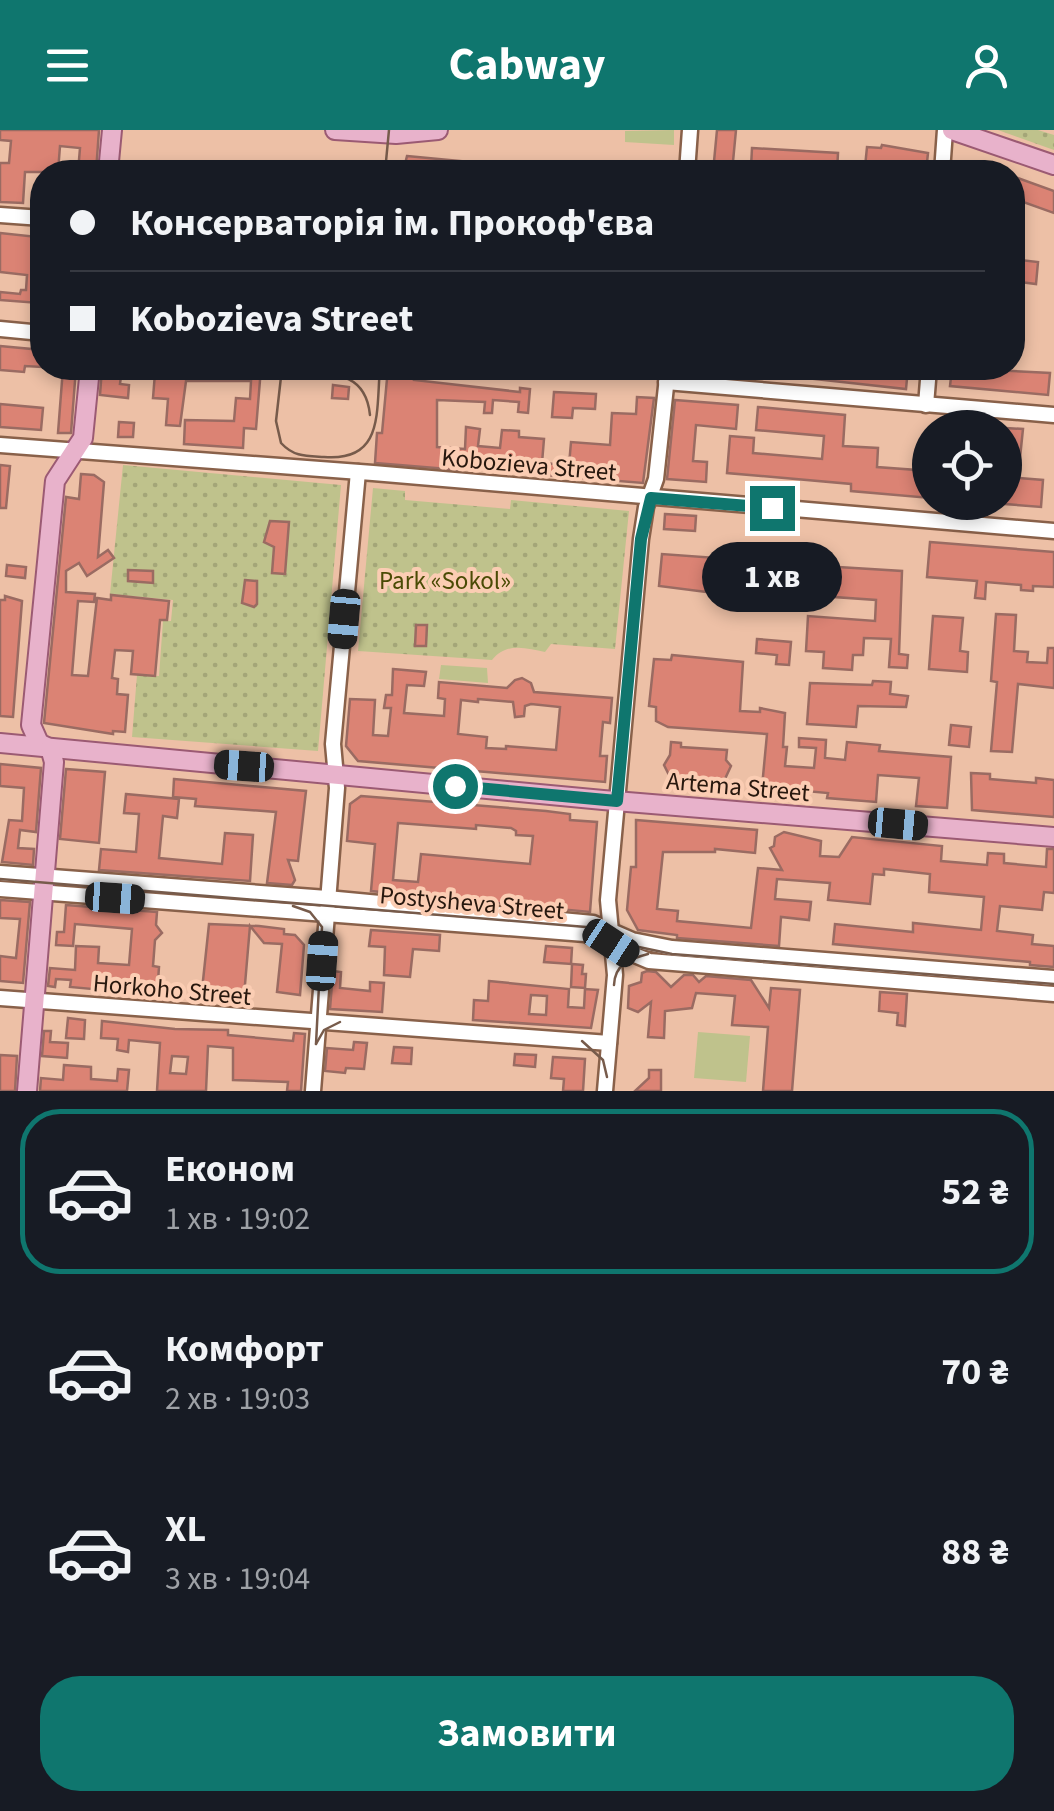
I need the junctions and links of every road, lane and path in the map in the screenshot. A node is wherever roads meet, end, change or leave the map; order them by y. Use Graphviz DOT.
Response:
graph roads {
  1 [pos="112,130"];
  2 [pos="335,130"];
  3 [pos="438,130"];
  4 [pos="690,130"];
  5 [pos="949,130"];
  6 [pos="109,160"];
  7 [pos="687,160"];
  8 [pos="944,160"];
  9 [pos="1054,165"];
  10 [pos="0,215"];
  11 [pos="30,217"];
  12 [pos="0,329"];
  13 [pos="30,332"];
  14 [pos="89,380"];
  15 [pos="666,380"];
  16 [pos="709,380"];
  17 [pos="927,380"];
  18 [pos="926,406"];
  19 [pos="1054,415"];
  20 [pos="0,445"];
  21 [pos="77,450"];
  22 [pos="358,472"];
  23 [pos="651,498"];
  24 [pos="1054,531"];
  25 [pos="0,743"];
  26 [pos="50,748"];
  27 [pos="334,773"];
  28 [pos="617,801"];
  29 [pos="1054,837"];
  30 [pos="0,873"];
  31 [pos="44,885"];
  32 [pos="0,889"];
  33 [pos="327,899"];
  34 [pos="610,936"];
  35 [pos="649,961"];
  36 [pos="1054,978"];
  37 [pos="614,986"];
  38 [pos="1054,994"];
  39 [pos="0,998"];
  40 [pos="34,1000"];
  41 [pos="318,1024"];
  42 [pos="610,1043"];
  43 [pos="28,1091"];
  44 [pos="312,1091"];
  45 [pos="605,1091"];
  1 -- 6 [label="main road"];
  2 -- 3 [label="main road"];
  4 -- 7 [label="street"];
  5 -- 8 [label="street"];
  5 -- 9 [label="main road"];
  10 -- 11 [label="street"];
  12 -- 13 [label="street"];
  14 -- 21 [label="main road"];
  15 -- 23 [label="street"];
  16 -- 18 [label="street"];
  17 -- 18 [label="street"];
  18 -- 19 [label="street"];
  20 -- 21 [label="street, Kobozieva Street"];
  21 -- 22 [label="street, Kobozieva Street"];
  21 -- 26 [label="main road"];
  22 -- 23 [label="street, Kobozieva Street"];
  22 -- 27 [label="street"];
  23 -- 24 [label="street, Kobozieva Street"];
  23 -- 28 [label="street"];
  25 -- 26 [label="main road, Artema Street"];
  26 -- 27 [label="main road, Artema Street"];
  26 -- 31 [label="main road"];
  27 -- 28 [label="main road, Artema Street"];
  27 -- 33 [label="street"];
  28 -- 29 [label="main road, Artema Street"];
  28 -- 34 [label="street"];
  30 -- 31 [label="street, Postysheva Street"];
  31 -- 32 [label="street, Postysheva Street"];
  31 -- 33 [label="street, Postysheva Street"];
  31 -- 40 [label="main road"];
  33 -- 34 [label="street, Postysheva Street"];
  33 -- 41 [label="street"];
  34 -- 35 [label="street, Postysheva Street"];
  34 -- 36 [label="street, Postysheva Street"];
  34 -- 37 [label="street"];
  35 -- 37 [label="street"];
  35 -- 38 [label="street, Postysheva Street"];
  37 -- 42 [label="street"];
  39 -- 40 [label="street, Horkoho Street"];
  40 -- 41 [label="street, Horkoho Street"];
  40 -- 43 [label="main road"];
  41 -- 42 [label="street, Horkoho Street"];
  41 -- 44 [label="street"];
  42 -- 45 [label="street"];
}
